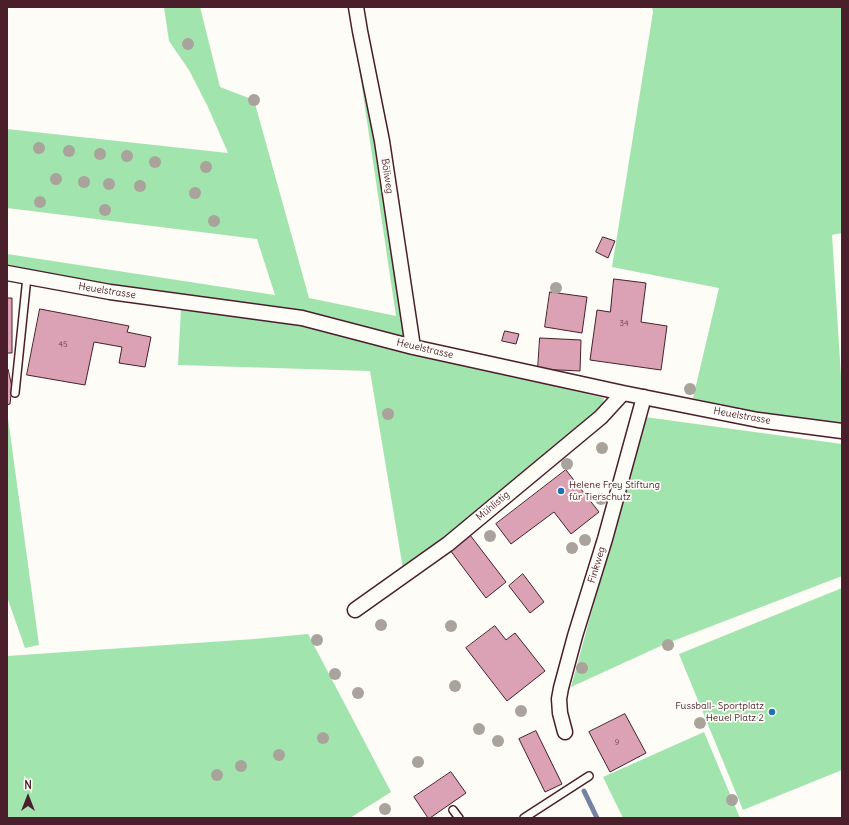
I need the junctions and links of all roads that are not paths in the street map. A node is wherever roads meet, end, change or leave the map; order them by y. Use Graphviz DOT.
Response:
graph roads {
  1 [pos="356,7"];
  2 [pos="7,273"];
  3 [pos="26,277"];
  4 [pos="413,347"];
  5 [pos="15,393"];
  6 [pos="623,393"];
  7 [pos="644,397"];
  8 [pos="842,431"];
  9 [pos="355,610"];
  10 [pos="565,732"];
  11 [pos="589,776"];
  12 [pos="453,810"];
  13 [pos="459,818"];
  14 [pos="524,818"];
  1 -- 4 [label="street, Böliweg"];
  2 -- 3 [label="street, Heuelstrasse"];
  3 -- 4 [label="street, Heuelstrasse"];
  3 -- 5 [label="lane"];
  4 -- 6 [label="street, Heuelstrasse"];
  6 -- 7 [label="street, Heuelstrasse"];
  6 -- 9 [label="street, Mühlistig"];
  7 -- 8 [label="street, Heuelstrasse"];
  7 -- 10 [label="street, Finkweg"];
  11 -- 14 [label="lane"];
  12 -- 13 [label="lane"];
}
